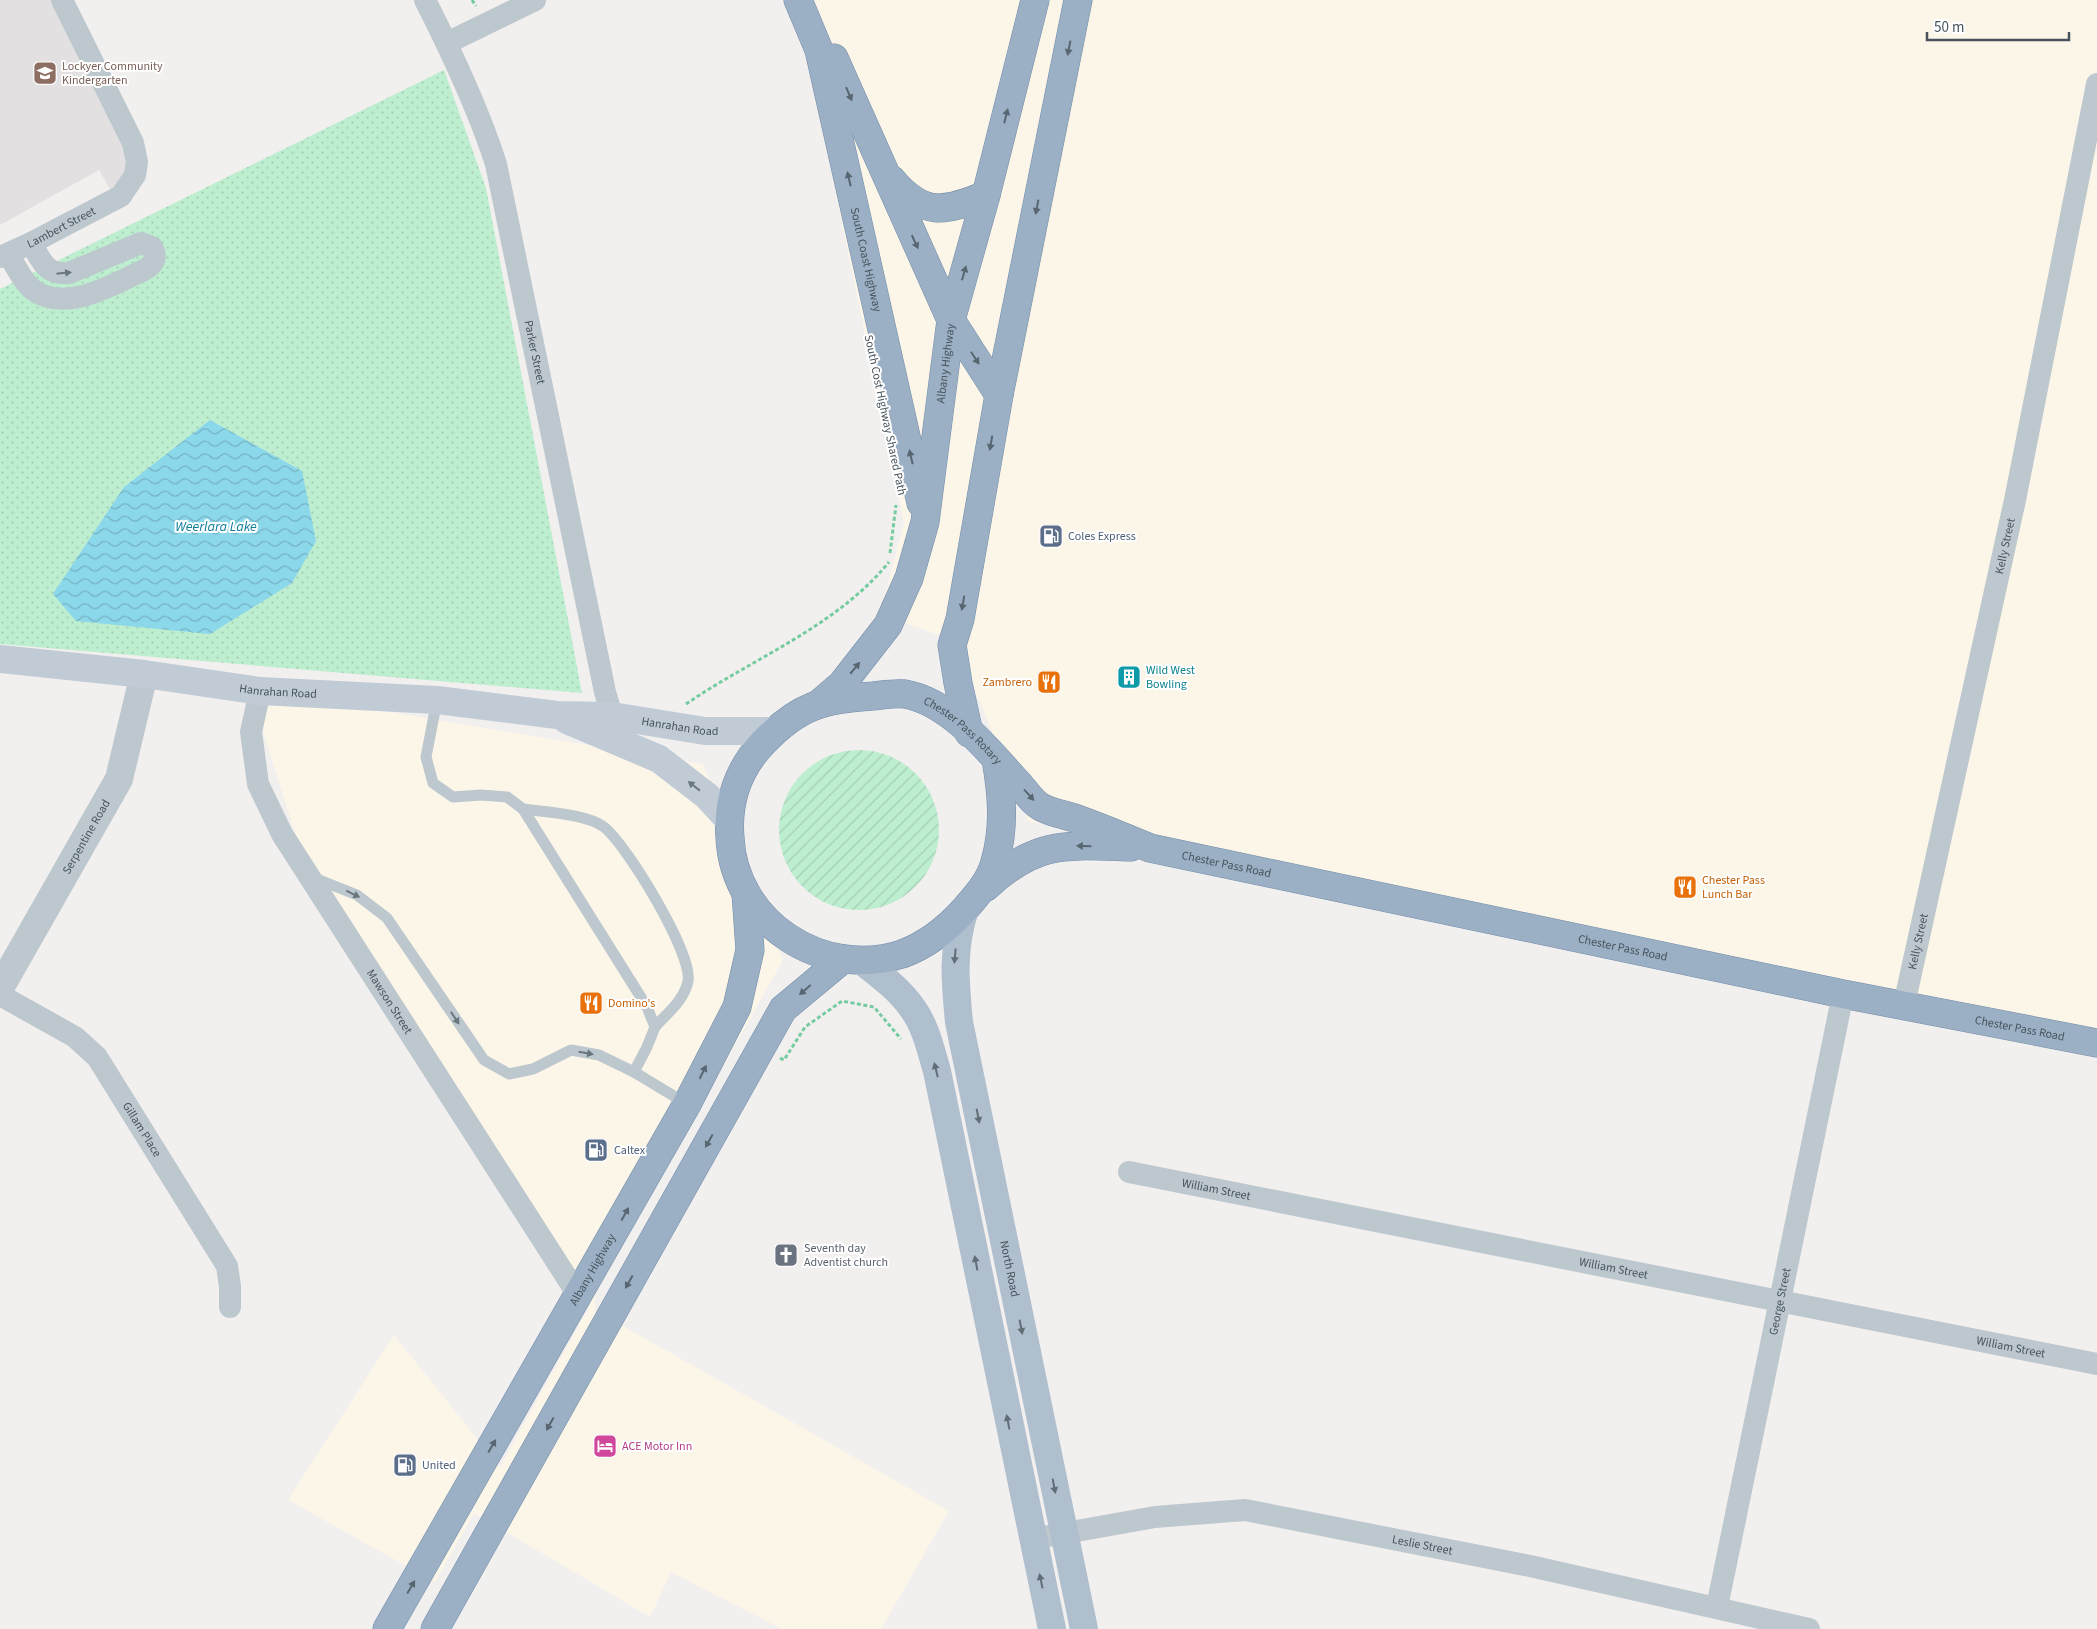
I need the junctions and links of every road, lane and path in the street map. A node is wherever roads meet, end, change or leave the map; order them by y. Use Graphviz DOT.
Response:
graph roads {
  1 [pos="62,0"];
  2 [pos="425,0"];
  3 [pos="535,0"];
  4 [pos="798,0"];
  5 [pos="811,0"];
  6 [pos="1035,0"];
  7 [pos="1078,0"];
  8 [pos="447,43"];
  9 [pos="2097,84"];
  10 [pos="880,166"];
  11 [pos="986,195"];
  12 [pos="31,243"];
  13 [pos="4,255"];
  14 [pos="951,320"];
  15 [pos="999,395"];
  16 [pos="895,501"];
  17 [pos="925,522"];
  18 [pos="0,659"];
  19 [pos="144,674"];
  20 [pos="260,691"];
  21 [pos="436,700"];
  22 [pos="820,702"];
  23 [pos="683,706"];
  24 [pos="557,716"];
  25 [pos="612,716"];
  26 [pos="774,731"];
  27 [pos="969,732"];
  28 [pos="996,759"];
  29 [pos="523,809"];
  30 [pos="729,820"];
  31 [pos="1150,848"];
  32 [pos="308,875"];
  33 [pos="746,894"];
  34 [pos="974,899"];
  35 [pos="852,960"];
  36 [pos="0,988"];
  37 [pos="1844,994"];
  38 [pos="0,995"];
  39 [pos="1904,1005"];
  40 [pos="655,1026"];
  41 [pos="2097,1043"];
  42 [pos="907,1046"];
  43 [pos="784,1060"];
  44 [pos="634,1072"];
  45 [pos="687,1104"];
  46 [pos="1129,1172"];
  47 [pos="578,1295"];
  48 [pos="1781,1303"];
  49 [pos="230,1307"];
  50 [pos="2097,1364"];
  51 [pos="1063,1534"];
  52 [pos="1032,1539"];
  53 [pos="1717,1607"];
  54 [pos="386,1629"];
  55 [pos="435,1629"];
  56 [pos="1052,1629"];
  57 [pos="1084,1629"];
  58 [pos="1809,1629"];
  1 -- 12 [label="street, Lambert Street"];
  2 -- 8 [label="street, Parker Street"];
  3 -- 8 [label="street"];
  17 -- 4 [label="highway, South Coast Highway, one-way"];
  5 -- 10 [label="highway, one-way"];
  11 -- 6 [label="highway, Albany Highway, one-way"];
  7 -- 15 [label="highway, one-way"];
  8 -- 25 [label="street, Parker Street"];
  9 -- 39 [label="street, Kelly Street"];
  10 -- 11 [label="highway"];
  10 -- 14 [label="highway, one-way"];
  14 -- 11 [label="highway, Albany Highway, one-way"];
  12 -- 13 [label="street, Lambert Street"];
  12 -- 13 [label="street, one-way"];
  14 -- 15 [label="highway, one-way"];
  14 -- 17 [label="highway, Albany Highway"];
  15 -- 27 [label="highway, one-way"];
  16 -- 23 [label="path, South Cost Highway Shared Path"];
  22 -- 17 [label="highway, Albany Highway, one-way"];
  18 -- 19 [label="main road, Hanrahan Road"];
  19 -- 20 [label="main road, Hanrahan Road"];
  19 -- 36 [label="street, Serpentine Road"];
  20 -- 21 [label="main road, Hanrahan Road"];
  20 -- 32 [label="street, Mawson Street"];
  21 -- 24 [label="main road, Hanrahan Road"];
  21 -- 29 [label="lane"];
  22 -- 26 [label="highway, Chester Pass Rotary"];
  22 -- 27 [label="highway, Chester Pass Rotary"];
  24 -- 25 [label="main road, Hanrahan Road"];
  30 -- 24 [label="main road, Hanrahan Road, one-way"];
  25 -- 26 [label="main road, Hanrahan Road"];
  26 -- 30 [label="highway, Chester Pass Rotary"];
  27 -- 28 [label="highway, Chester Pass Rotary"];
  28 -- 31 [label="highway, Chester Pass Road, one-way"];
  28 -- 34 [label="highway, Chester Pass Rotary"];
  29 -- 40 [label="lane"];
  29 -- 40 [label="lane"];
  30 -- 33 [label="highway, Chester Pass Rotary"];
  31 -- 34 [label="highway, Chester Pass Road, one-way"];
  31 -- 37 [label="highway, Chester Pass Road"];
  32 -- 44 [label="lane, one-way"];
  32 -- 47 [label="street, Mawson Street"];
  33 -- 35 [label="highway, Chester Pass Rotary"];
  45 -- 33 [label="highway, Albany Highway, one-way"];
  34 -- 35 [label="highway, Chester Pass Rotary"];
  34 -- 51 [label="main road, North Road, one-way"];
  52 -- 35 [label="main road, one-way"];
  35 -- 55 [label="highway, one-way"];
  37 -- 39 [label="highway, Chester Pass Road"];
  37 -- 48 [label="street, George Street"];
  38 -- 49 [label="street, Gillam Place"];
  39 -- 41 [label="highway, Chester Pass Road"];
  40 -- 44 [label="lane"];
  42 -- 43 [label="path"];
  44 -- 45 [label="lane"];
  47 -- 45 [label="highway, Albany Highway, one-way"];
  46 -- 48 [label="street, William Street"];
  54 -- 47 [label="highway, Albany Highway, one-way"];
  48 -- 50 [label="street, William Street"];
  48 -- 53 [label="street, George Street"];
  51 -- 52 [label="street, Leslie Street"];
  51 -- 53 [label="street, Leslie Street"];
  51 -- 57 [label="main road, North Road"];
  56 -- 52 [label="main road, one-way"];
  53 -- 58 [label="street, Leslie Street"];
}
